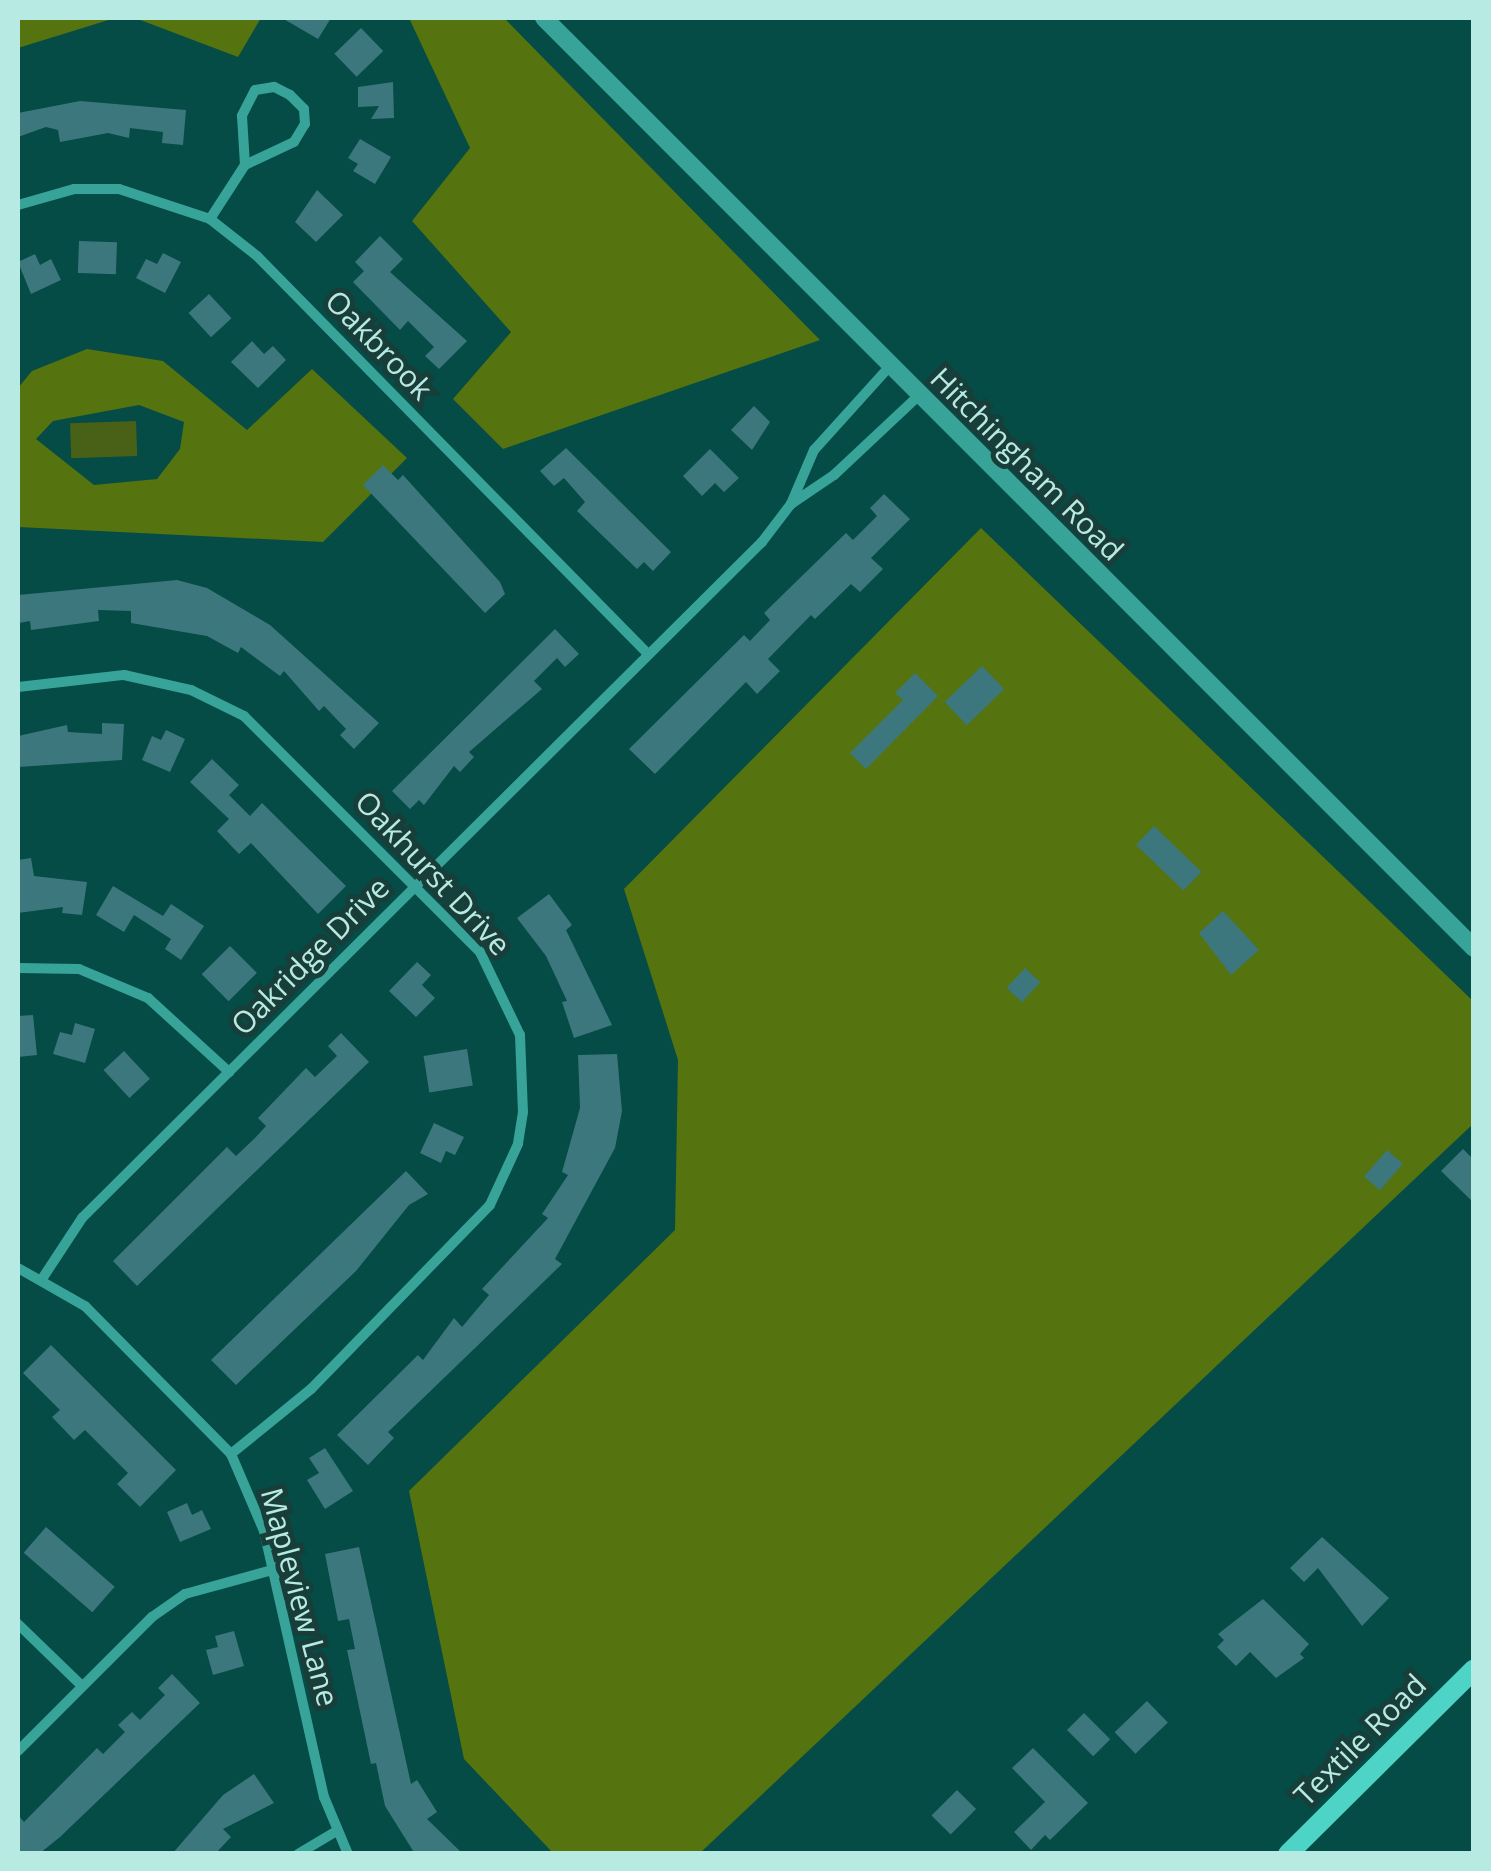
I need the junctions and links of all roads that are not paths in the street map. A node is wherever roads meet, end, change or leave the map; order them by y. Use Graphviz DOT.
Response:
graph roads {
  1 [pos="544,18"];
  2 [pos="245,165"];
  3 [pos="18,204"];
  4 [pos="210,219"];
  5 [pos="890,366"];
  6 [pos="918,396"];
  7 [pos="791,504"];
  8 [pos="648,654"];
  9 [pos="18,687"];
  10 [pos="416,886"];
  11 [pos="1474,948"];
  12 [pos="18,968"];
  13 [pos="229,1072"];
  14 [pos="18,1268"];
  15 [pos="42,1278"];
  16 [pos="231,1454"];
  17 [pos="272,1570"];
  18 [pos="18,1624"];
  19 [pos="1474,1670"];
  20 [pos="82,1686"];
  21 [pos="18,1751"];
  22 [pos="335,1832"];
  23 [pos="298,1854"];
  24 [pos="348,1854"];
  25 [pos="1288,1854"];
  1 -- 5 [label="street, Hitchingham Road"];
  2 -- 2 [label="street"];
  2 -- 4 [label="street"];
  3 -- 4 [label="street, Oakbrook"];
  4 -- 8 [label="street, Oakbrook"];
  5 -- 6 [label="street, Hitchingham Road"];
  5 -- 7 [label="street, Oakridge Drive"];
  6 -- 7 [label="street, Oakridge Drive"];
  6 -- 11 [label="street, Hitchingham Road"];
  7 -- 8 [label="street, Oakridge Drive"];
  8 -- 10 [label="street, Oakridge Drive"];
  9 -- 10 [label="street, Oakhurst Drive"];
  10 -- 13 [label="street, Oakridge Drive"];
  10 -- 16 [label="street, Oakhurst Drive"];
  12 -- 13 [label="street"];
  13 -- 15 [label="street, Oakridge Drive"];
  14 -- 15 [label="street, Mapleview Lane"];
  15 -- 16 [label="street, Mapleview Lane"];
  16 -- 17 [label="street, Mapleview Lane"];
  17 -- 20 [label="street"];
  17 -- 22 [label="street, Mapleview Lane"];
  18 -- 20 [label="street"];
  19 -- 25 [label="main road, Textile Road"];
  20 -- 21 [label="street"];
  22 -- 23 [label="street"];
  22 -- 24 [label="street, Mapleview Lane"];
}
